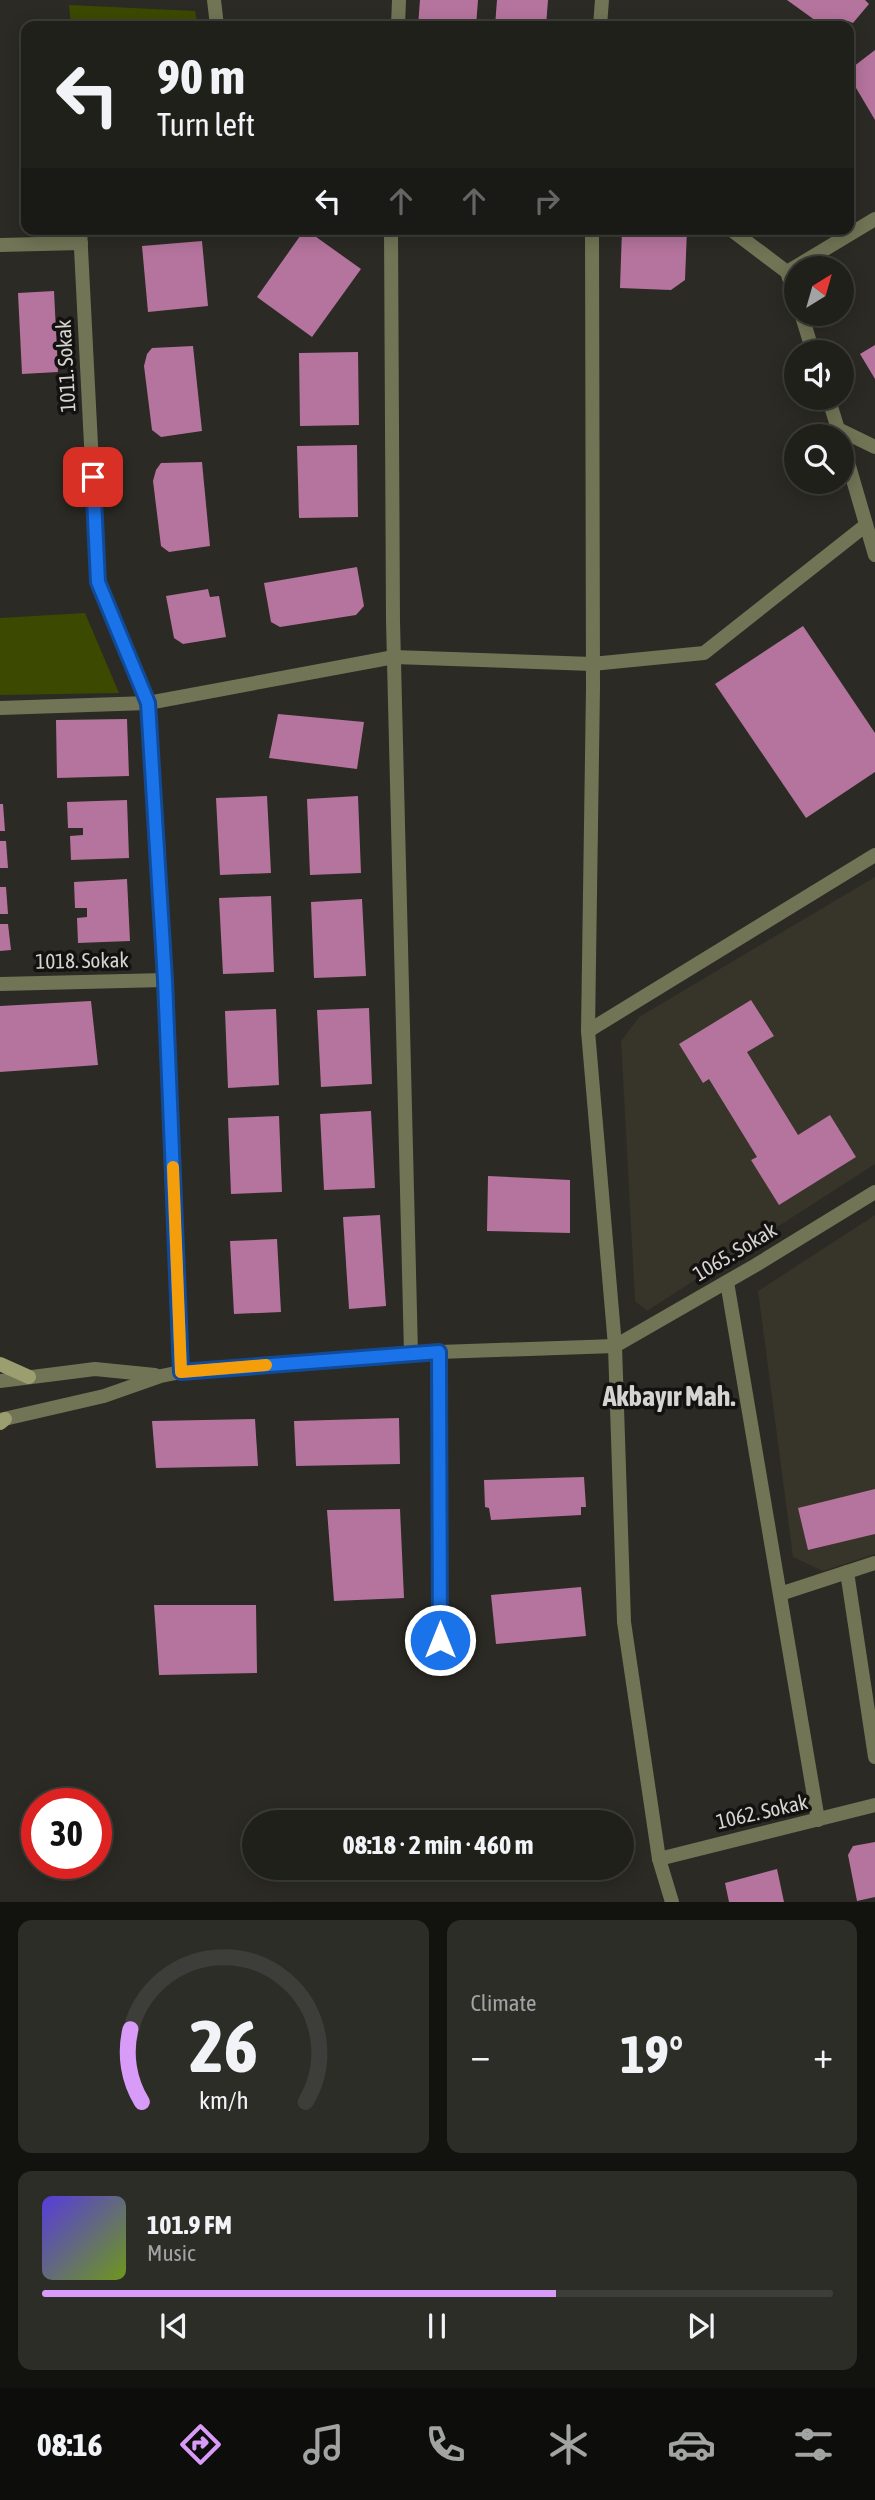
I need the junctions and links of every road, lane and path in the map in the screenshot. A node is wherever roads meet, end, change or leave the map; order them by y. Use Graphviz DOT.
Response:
graph roads {
  1 [pos="214,0"];
  2 [pos="399,0"];
  3 [pos="602,0"];
  4 [pos="216,21"];
  5 [pos="398,21"];
  6 [pos="600,21"];
  7 [pos="875,219"];
  8 [pos="854,232"];
  9 [pos="391,235"];
  10 [pos="592,235"];
  11 [pos="738,235"];
  12 [pos="849,235"];
  13 [pos="81,236"];
  14 [pos="0,245"];
  15 [pos="814,256"];
  16 [pos="784,269"];
  17 [pos="854,440"];
  18 [pos="875,447"];
  19 [pos="854,484"];
  20 [pos="866,525"];
  21 [pos="875,555"];
  22 [pos="394,657"];
  23 [pos="592,664"];
  24 [pos="148,703"];
  25 [pos="0,708"];
  26 [pos="875,855"];
  27 [pos="165,980"];
  28 [pos="0,984"];
  29 [pos="588,1031"];
  30 [pos="875,1192"];
  31 [pos="727,1282"];
  32 [pos="615,1346"];
  33 [pos="439,1352"];
  34 [pos="411,1353"];
  35 [pos="0,1364"];
  36 [pos="181,1372"];
  37 [pos="160,1376"];
  38 [pos="29,1377"];
  39 [pos="0,1381"];
  40 [pos="2,1420"];
  41 [pos="875,1563"];
  42 [pos="847,1572"];
  43 [pos="780,1594"];
  44 [pos="440,1666"];
  45 [pos="875,1757"];
  46 [pos="875,1805"];
  47 [pos="818,1821"];
  48 [pos="659,1859"];
  49 [pos="672,1902"];
  1 -- 4 [label="street"];
  2 -- 5 [label="street"];
  3 -- 6 [label="street"];
  7 -- 8 [label="street"];
  9 -- 22 [label="street"];
  10 -- 23 [label="street"];
  11 -- 16 [label="street"];
  12 -- 15 [label="street"];
  13 -- 14 [label="street"];
  13 -- 24 [label="street, 1011. Sokak"];
  17 -- 18 [label="street"];
  19 -- 20 [label="street"];
  20 -- 21 [label="street"];
  20 -- 23 [label="street"];
  22 -- 23 [label="street"];
  22 -- 24 [label="street"];
  22 -- 34 [label="street"];
  23 -- 29 [label="street"];
  24 -- 25 [label="street"];
  24 -- 27 [label="street, 1011. Sokak"];
  26 -- 29 [label="street"];
  27 -- 28 [label="street, 1018. Sokak"];
  27 -- 36 [label="street, 1011. Sokak"];
  29 -- 32 [label="street"];
  30 -- 31 [label="street, 1065. Sokak"];
  31 -- 32 [label="street, 1065. Sokak"];
  31 -- 43 [label="street"];
  32 -- 33 [label="street"];
  32 -- 48 [label="street"];
  33 -- 34 [label="street"];
  33 -- 44 [label="street"];
  34 -- 36 [label="street"];
  35 -- 38 [label="main road"];
  36 -- 37 [label="street"];
  37 -- 38 [label="street"];
  37 -- 40 [label="street"];
  38 -- 39 [label="street"];
  41 -- 42 [label="street"];
  42 -- 43 [label="street"];
  42 -- 45 [label="street"];
  43 -- 47 [label="street"];
  46 -- 47 [label="street, 1062. Sokak"];
  47 -- 48 [label="street, 1062. Sokak"];
  48 -- 49 [label="street"];
}
